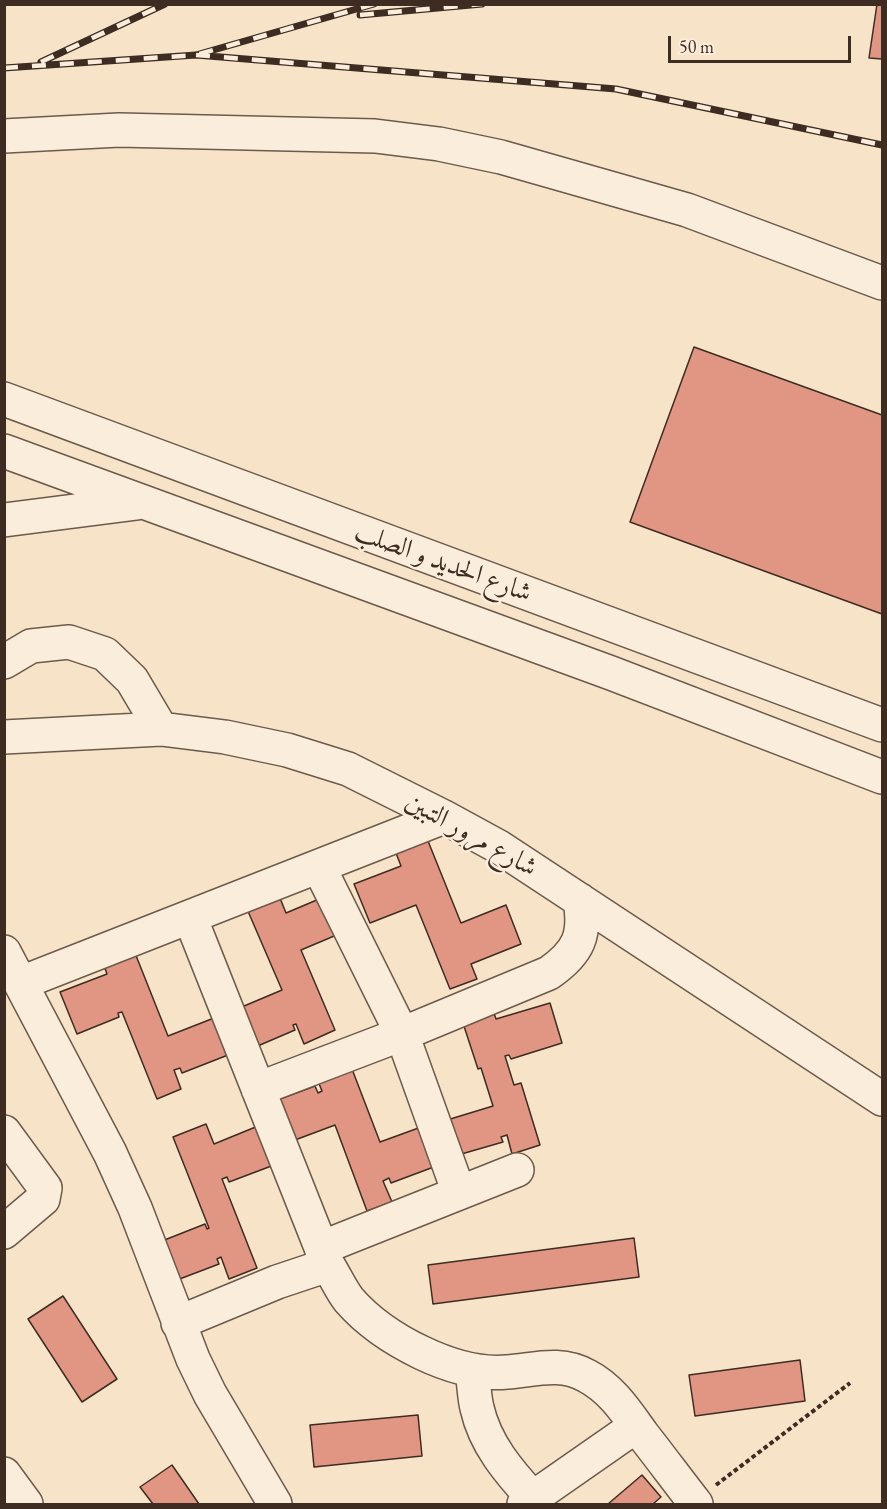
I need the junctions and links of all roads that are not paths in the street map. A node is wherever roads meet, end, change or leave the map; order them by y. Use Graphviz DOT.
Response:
graph roads {
  1 [pos="4,136"];
  2 [pos="882,283"];
  3 [pos="4,399"];
  4 [pos="4,451"];
  5 [pos="206,474"];
  6 [pos="142,502"];
  7 [pos="4,519"];
  8 [pos="190,520"];
  9 [pos="628,632"];
  10 [pos="4,662"];
  11 [pos="610,673"];
  12 [pos="882,726"];
  13 [pos="161,729"];
  14 [pos="4,737"];
  15 [pos="882,777"];
  16 [pos="444,817"];
  17 [pos="319,867"];
  18 [pos="580,900"];
  19 [pos="190,917"];
  20 [pos="4,952"];
  21 [pos="21,983"];
  22 [pos="402,1034"];
  23 [pos="258,1089"];
  24 [pos="882,1099"];
  25 [pos="4,1132"];
  26 [pos="517,1170"];
  27 [pos="459,1193"];
  28 [pos="4,1232"];
  29 [pos="325,1256"];
  30 [pos="178,1323"];
  31 [pos="472,1371"];
  32 [pos="636,1425"];
  33 [pos="4,1474"];
  34 [pos="529,1501"];
  35 [pos="695,1503"];
  36 [pos="26,1504"];
  37 [pos="275,1504"];
  1 -- 2 [label="street"];
  3 -- 5 [label="street, شارع الحديد و الصلب"];
  4 -- 6 [label="street, شارع الحديد و الصلب"];
  5 -- 8 [label="street"];
  5 -- 9 [label="street, شارع الحديد و الصلب"];
  6 -- 7 [label="street"];
  6 -- 8 [label="street, شارع الحديد و الصلب"];
  8 -- 11 [label="street, شارع الحديد و الصلب"];
  9 -- 11 [label="street"];
  9 -- 12 [label="street, شارع الحديد و الصلب"];
  10 -- 13 [label="street"];
  11 -- 15 [label="street, شارع الحديد و الصلب"];
  13 -- 14 [label="street, شارع مرور التبين"];
  13 -- 16 [label="street, شارع مرور التبين"];
  16 -- 17 [label="street"];
  16 -- 18 [label="street, شارع مرور التبين"];
  17 -- 19 [label="street"];
  17 -- 22 [label="street"];
  18 -- 22 [label="street"];
  18 -- 24 [label="street, شارع مرور التبين"];
  19 -- 21 [label="street"];
  19 -- 23 [label="street"];
  20 -- 21 [label="street"];
  21 -- 30 [label="street"];
  22 -- 23 [label="street"];
  22 -- 27 [label="street"];
  23 -- 29 [label="street"];
  25 -- 28 [label="street"];
  26 -- 27 [label="street"];
  27 -- 29 [label="street"];
  29 -- 30 [label="street"];
  29 -- 31 [label="street"];
  30 -- 37 [label="street"];
  31 -- 32 [label="street"];
  31 -- 34 [label="street"];
  32 -- 34 [label="street"];
  32 -- 35 [label="street"];
  33 -- 36 [label="street"];
}
